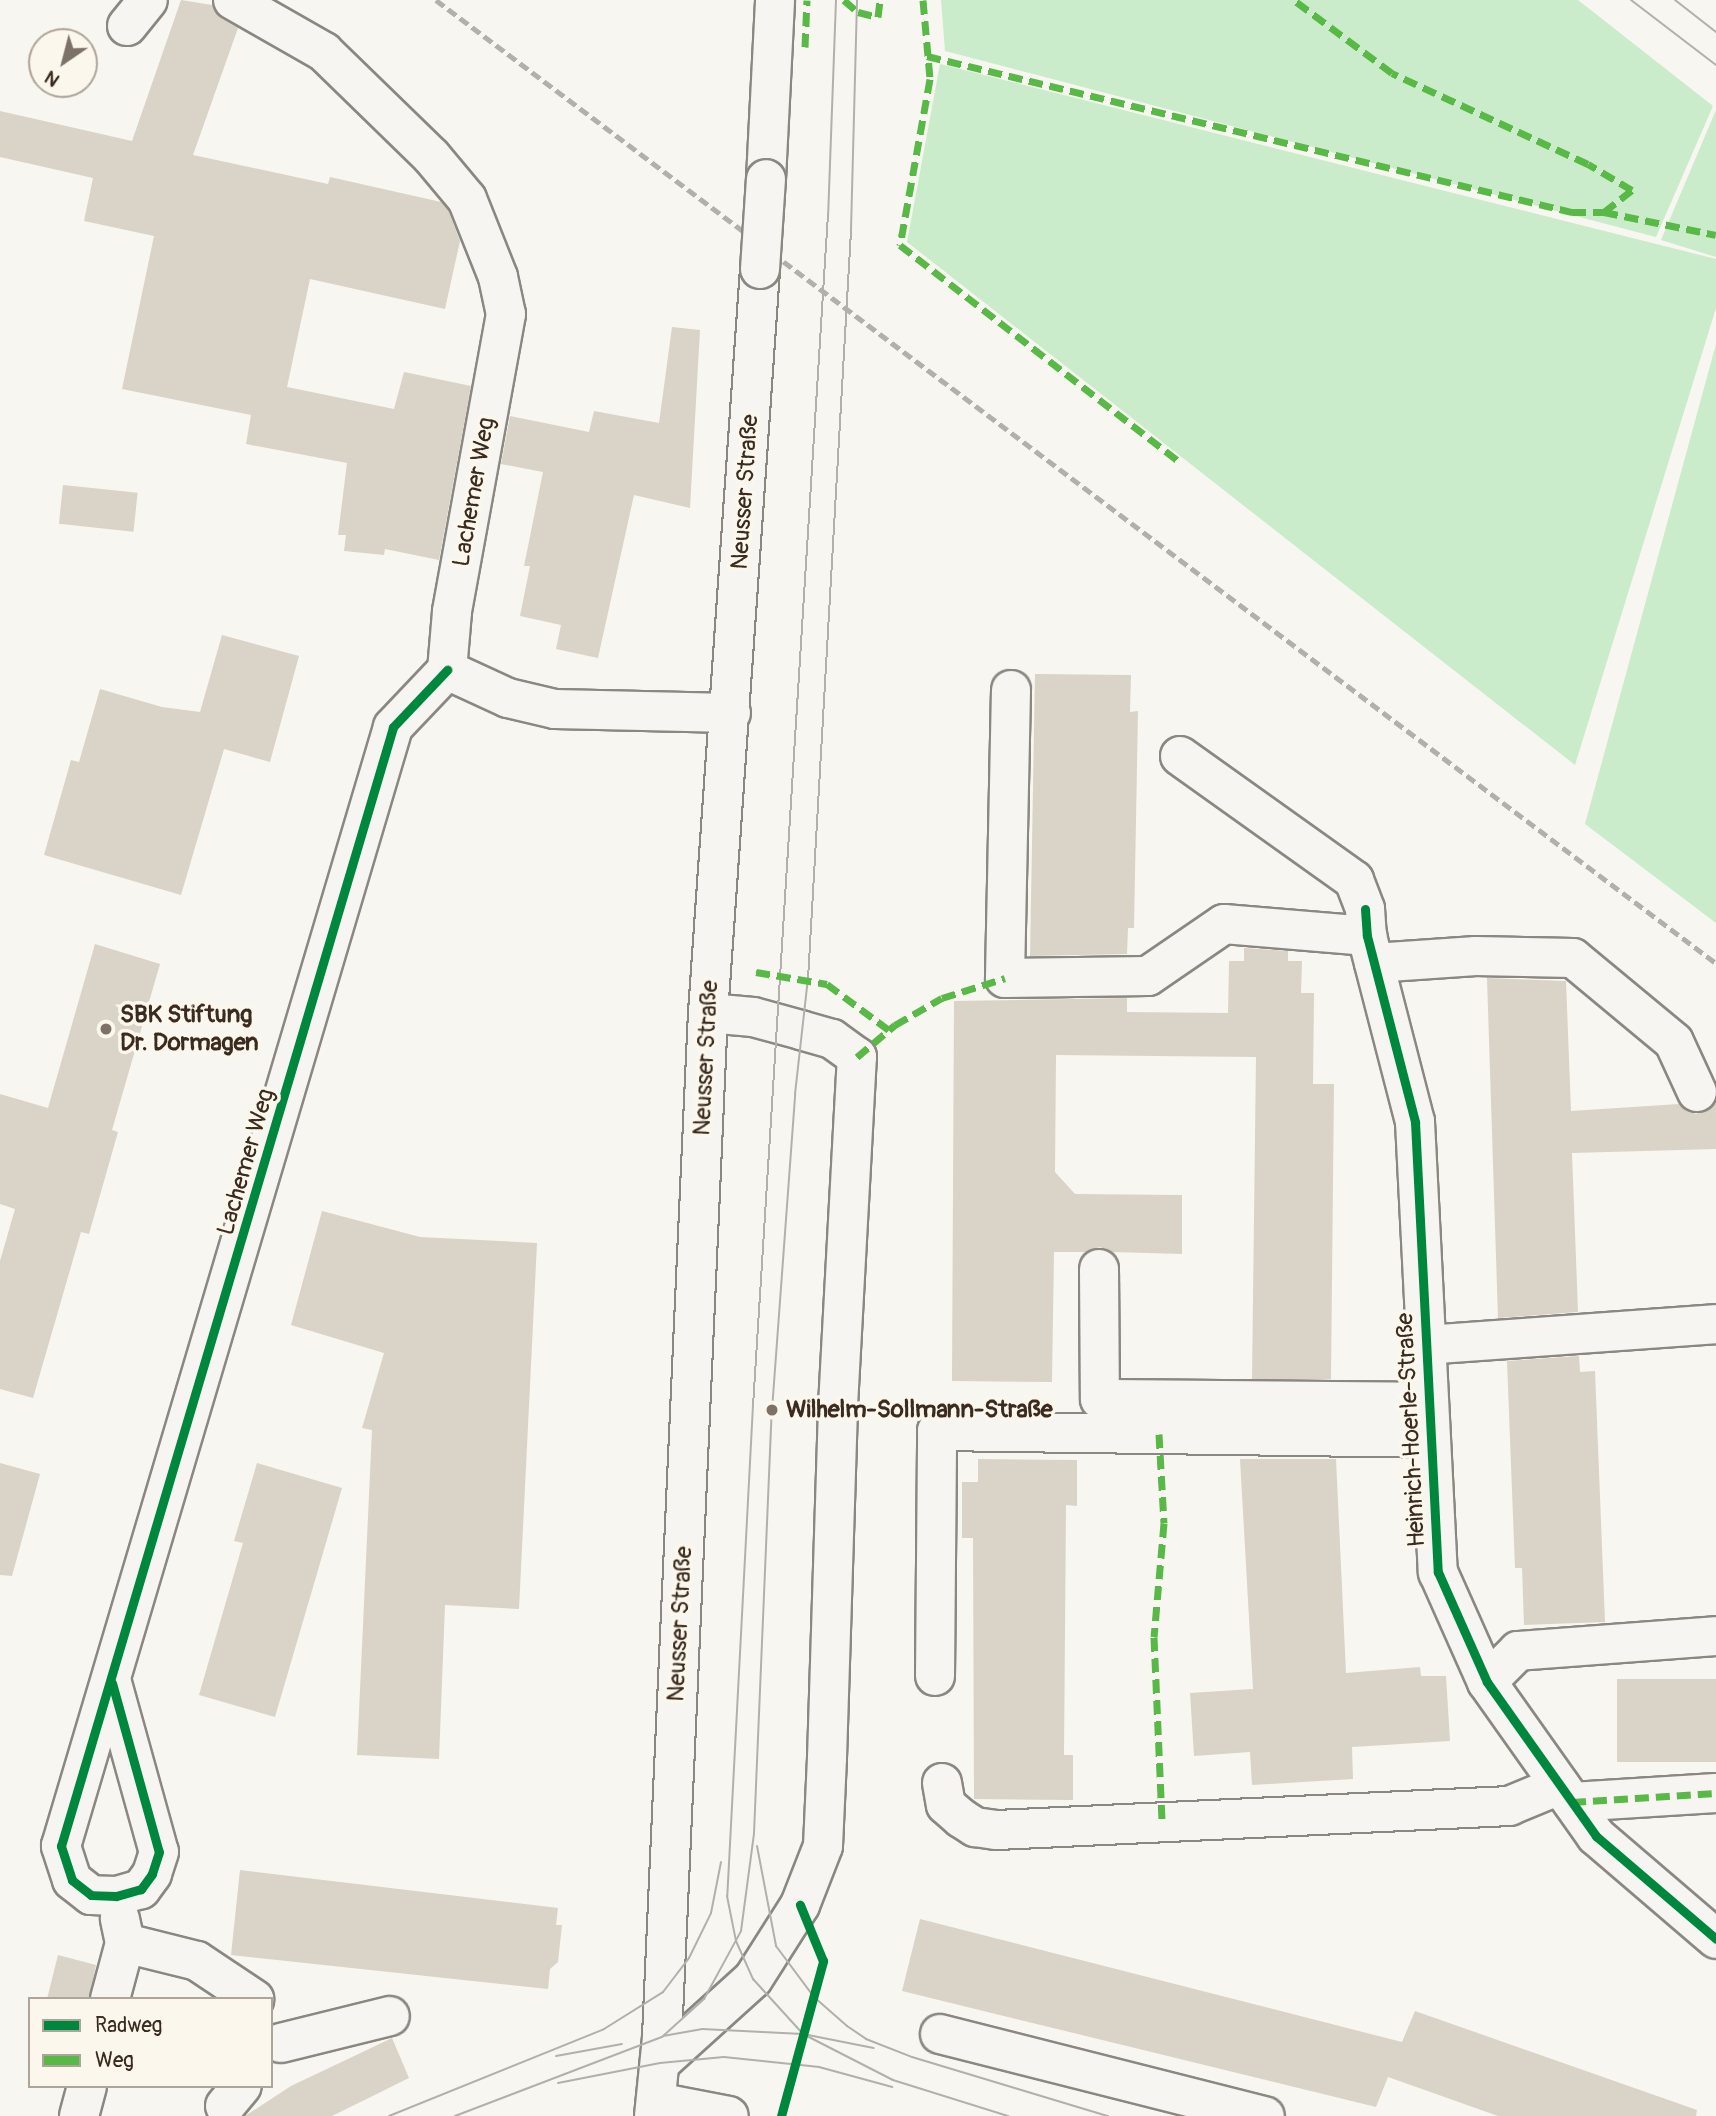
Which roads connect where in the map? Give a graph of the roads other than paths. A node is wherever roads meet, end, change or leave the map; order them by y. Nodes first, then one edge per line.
1 (233, 0) edge
2 (775, 0) edge
3 (447, 670) junction
4 (1011, 690) dead end
5 (731, 713) junction
6 (1180, 756) dead end
7 (1369, 936) junction
8 (708, 1013) junction
9 (1697, 1092) dead end
10 (1099, 1269) dead end
11 (1716, 1324) edge
12 (1425, 1345) junction
13 (1428, 1420) junction
14 (1716, 1636) edge
15 (935, 1676) dead end
16 (1487, 1682) junction
17 (113, 1683) junction
18 (942, 1783) dead end
19 (1716, 1793) edge
20 (1566, 1794) junction
21 (116, 1896) junction
22 (1716, 1939) edge
23 (125, 1943) junction
24 (111, 1997) edge
25 (251, 1997) edge
26 (390, 2016) dead end
27 (940, 2034) dead end
28 (275, 2041) edge
29 (660, 2063) junction
30 (86, 2088) edge
31 (655, 2109) edge
32 (79, 2116) edge
33 (729, 2116) edge
34 (1265, 2116) edge

1 - 3 street, Lachemer Weg
2 - 5 street, Neusser Straße, bridge
3 - 5 street
3 - 17 street, Lachemer Weg
4 - 7 street
5 - 8 street, Neusser Straße
6 - 7 street, Heinrich-Hoerle-Straße
7 - 9 street
7 - 12 street, Heinrich-Hoerle-Straße
8 - 29 street, Neusser Straße
8 - 29 street
10 - 13 street
11 - 12 street
12 - 13 street, Heinrich-Hoerle-Straße
13 - 15 street
13 - 16 street, Heinrich-Hoerle-Straße
14 - 16 street
16 - 20 street, Heinrich-Hoerle-Straße
17 - 21 street
17 - 21 street, Lachemer Weg
18 - 20 street
19 - 20 street
20 - 22 street, Heinrich-Hoerle-Straße
21 - 23 street
23 - 24 street
23 - 25 street
26 - 28 street
27 - 34 street
29 - 31 street, Neusser Straße
30 - 32 street
31 - 33 street

